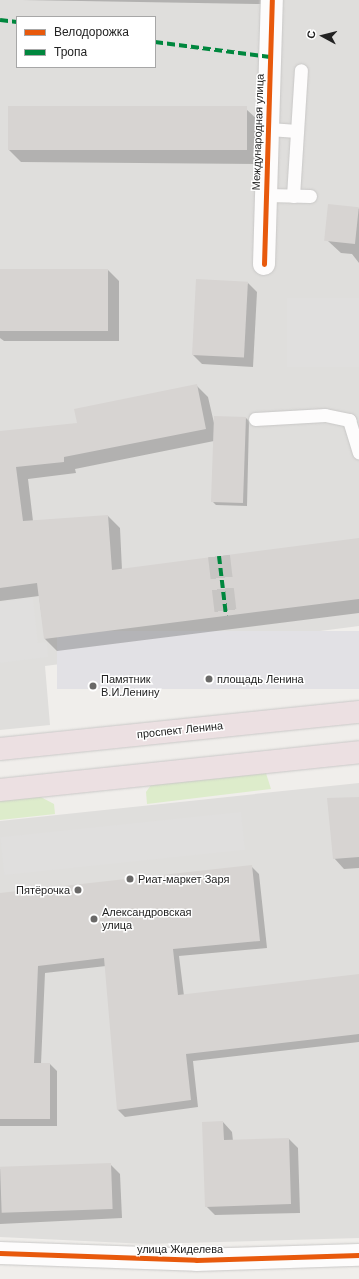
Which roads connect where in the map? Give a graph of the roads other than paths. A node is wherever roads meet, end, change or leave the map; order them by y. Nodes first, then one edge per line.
1 (272, 0) edge
2 (301, 70) dead end
3 (269, 129) junction
4 (297, 131) junction
5 (267, 195) junction
6 (293, 196) junction
7 (310, 196) dead end
8 (264, 264) dead end
9 (255, 418) dead end
10 (359, 453) edge
11 (359, 712) edge
12 (0, 749) edge
13 (359, 752) edge
14 (0, 790) edge
15 (0, 1253) edge
16 (359, 1256) edge

1 - 3 street, Международная улица
2 - 4 lane
3 - 4 lane
3 - 5 street, Международная улица
4 - 6 lane
5 - 6 lane
5 - 8 street, Международная улица
6 - 7 lane
9 - 10 lane
11 - 12 highway, проспект Ленина
13 - 14 highway
15 - 16 street, улица Жиделева

